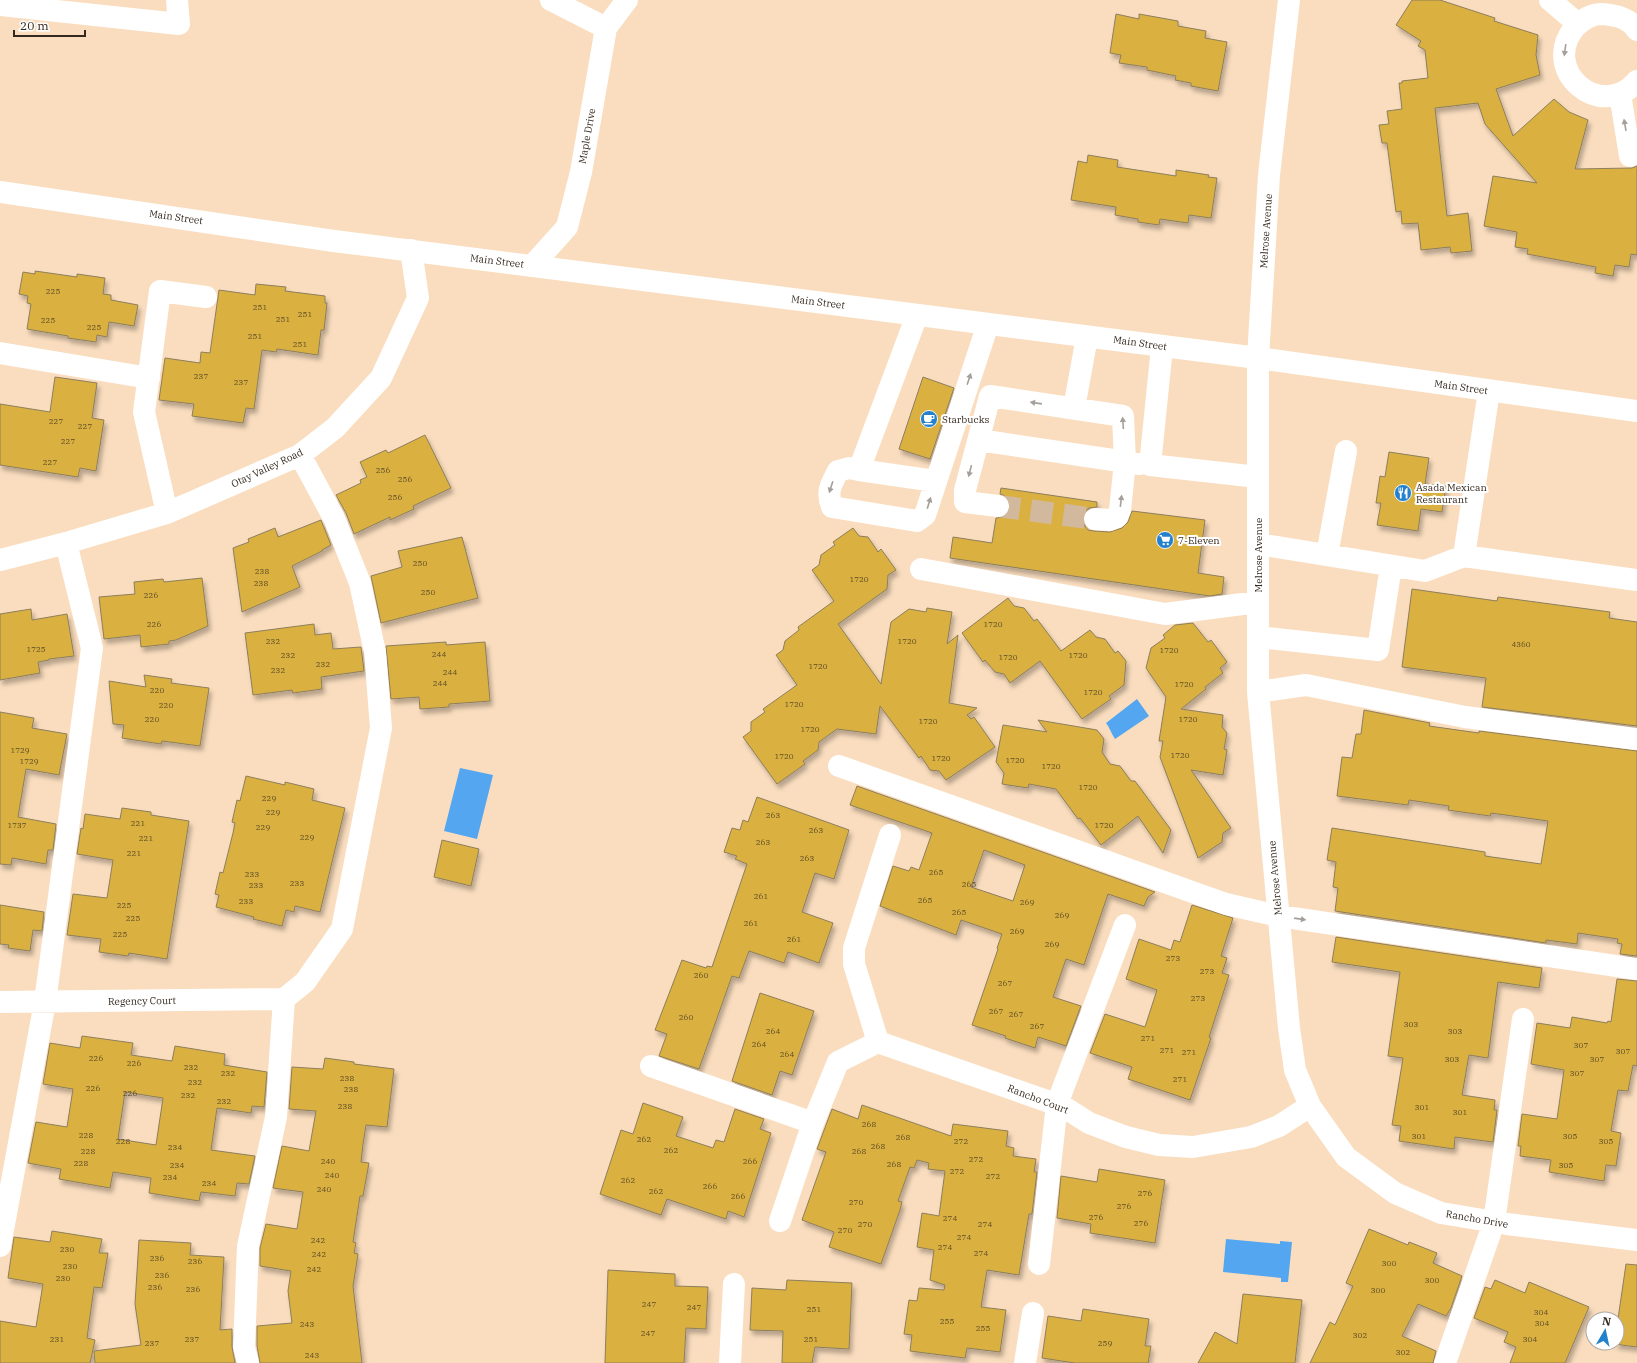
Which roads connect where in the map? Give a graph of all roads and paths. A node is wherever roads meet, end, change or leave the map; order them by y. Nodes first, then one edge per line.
1 (177, 0) edge
2 (551, 0) edge
3 (627, 0) edge
4 (1289, 0) edge
5 (1550, 0) edge
6 (0, 5) edge
7 (1628, 16) edge
8 (1578, 24) junction
9 (606, 28) junction
10 (1637, 81) edge
11 (1620, 94) junction
12 (1630, 156) dead end
13 (0, 192) edge
14 (411, 250) junction
15 (532, 266) junction
16 (206, 297) dead end
17 (917, 315) junction
18 (988, 324) junction
19 (1087, 337) junction
20 (1162, 346) junction
21 (0, 353) edge
22 (1258, 358) junction
23 (149, 378) junction
24 (1489, 391) junction
25 (1074, 408) junction
26 (1637, 411) edge
27 (979, 440) junction
28 (1346, 450) dead end
29 (300, 455) junction
30 (1125, 462) junction
31 (1150, 465) junction
32 (859, 470) junction
33 (1258, 477) junction
34 (935, 481) junction
35 (998, 506) tunnel mouth
36 (167, 513) junction
37 (1095, 519) tunnel mouth
38 (66, 543) junction
39 (1258, 544) junction
40 (1328, 556) junction
41 (1464, 556) junction
42 (0, 560) edge
43 (1391, 566) junction
44 (921, 569) dead end
45 (1637, 580) edge
46 (1258, 602) junction
47 (1258, 638) junction
48 (1258, 692) junction
49 (1637, 739) edge
50 (839, 766) dead end
51 (890, 835) dead end
52 (1279, 916) junction
53 (1125, 925) dead end
54 (1637, 969) edge
55 (284, 999) junction
56 (0, 1002) edge
57 (45, 1002) junction
58 (1522, 1019) dead end
59 (878, 1042) junction
60 (651, 1066) dead end
61 (1057, 1104) junction
62 (1310, 1106) junction
63 (813, 1123) junction
64 (780, 1221) dead end
65 (1494, 1222) junction
66 (1637, 1240) edge
67 (0, 1246) edge
68 (1039, 1264) dead end
69 (734, 1284) dead end
70 (1033, 1314) dead end
71 (248, 1363) edge
72 (730, 1363) edge
73 (1026, 1363) edge
74 (1445, 1363) edge

1 - 6 street
2 - 9 street
3 - 9 street, Maple Drive
4 - 22 street, Melrose Avenue
5 - 8 street
7 - 8 street
8 -> 11 street
9 - 15 street, Maple Drive
10 - 11 street
12 -> 11 street
13 - 14 street, Main Street
14 - 15 street, Main Street
14 - 29 street, Otay Valley Road
15 - 17 street, Main Street
16 - 23 street
17 - 18 street, Main Street
17 - 32 street
18 - 19 street, Main Street
34 -> 18 street
19 - 20 street, Main Street
19 - 25 street
20 - 22 street, Main Street
20 - 31 street
21 - 23 street
22 - 24 street, Main Street
22 - 33 street, Melrose Avenue
23 - 36 street
24 - 26 street, Main Street
24 - 41 street
25 -> 27 street
30 -> 25 street
27 - 30 street
27 -> 35 street
28 - 40 street
29 - 36 street, Otay Valley Road
29 - 55 street
30 - 31 street
37 -> 30 street
31 - 33 street
32 - 34 street
32 -> 34 street
33 - 39 street, Melrose Avenue
36 - 38 street, Otay Valley Road
38 - 42 street, Otay Valley Road
38 - 57 street
39 - 40 street
39 - 46 street, Melrose Avenue
40 - 43 street
41 - 43 street
41 - 45 street
43 - 47 street
44 - 46 street
46 - 47 street, Melrose Avenue
47 - 48 street, Melrose Avenue
48 - 49 street
48 - 52 street, Melrose Avenue
50 - 52 street
51 - 59 street
52 -> 54 street
52 - 62 street, Melrose Avenue
53 - 61 street
55 - 57 street, Regency Court
55 - 71 street
56 - 57 street, Regency Court
57 - 67 street
58 - 65 street
59 - 61 street, Rancho Court
59 - 63 street
60 - 63 street
61 - 62 street, Rancho Court
61 - 68 street
62 - 65 street, Rancho Drive
63 - 64 street
65 - 66 street, Rancho Drive
65 - 74 street
69 - 72 street
70 - 73 street

